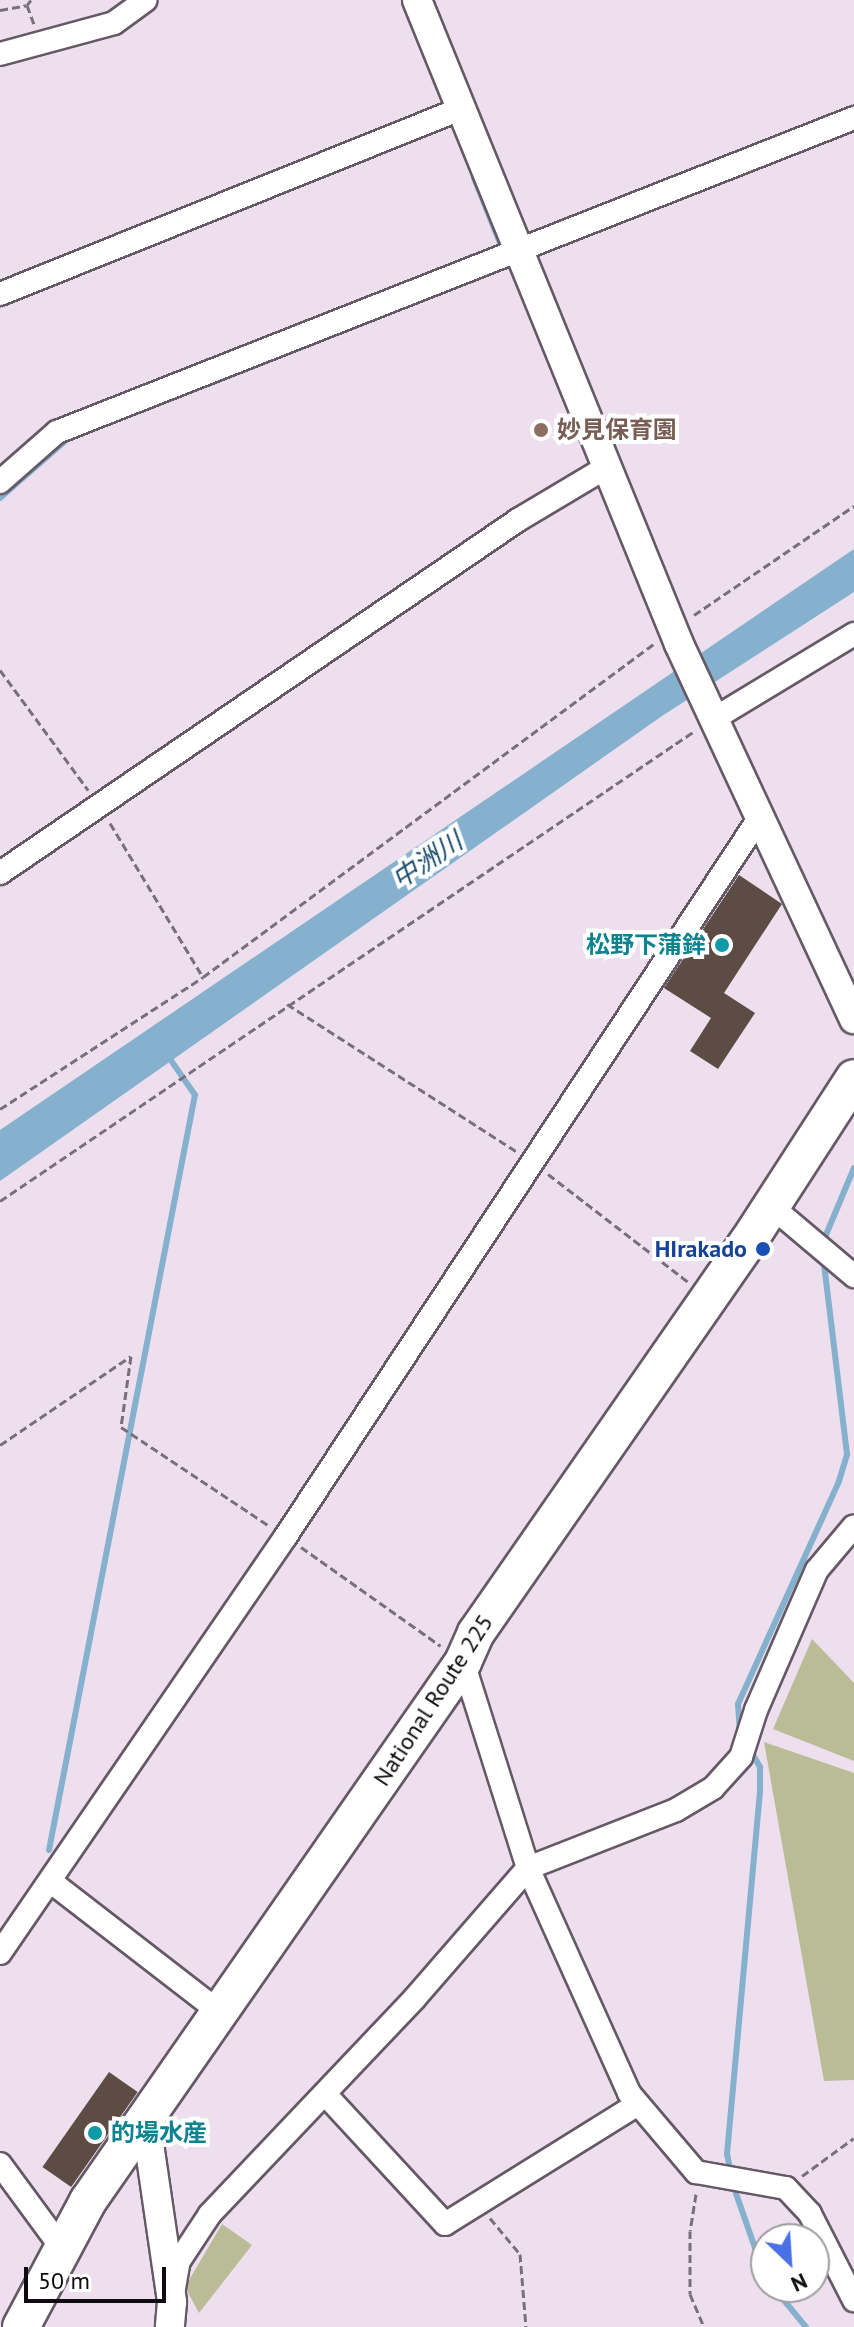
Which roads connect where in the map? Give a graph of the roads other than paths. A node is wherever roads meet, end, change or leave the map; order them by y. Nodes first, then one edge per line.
1 (146, 0) edge
2 (417, 0) edge
3 (0, 54) edge
4 (453, 111) junction
5 (854, 118) edge
6 (515, 256) junction
7 (0, 294) edge
8 (607, 467) junction
9 (0, 482) edge
10 (854, 634) edge
11 (710, 716) junction
12 (758, 820) junction
13 (0, 873) edge
14 (854, 1019) edge
15 (854, 1078) edge
16 (771, 1206) junction
17 (854, 1276) edge
18 (854, 1526) edge
19 (463, 1662) junction
20 (528, 1868) junction
21 (50, 1881) junction
22 (0, 1953) edge
23 (221, 2013) junction
24 (325, 2094) junction
25 (638, 2104) junction
26 (146, 2123) junction
27 (0, 2164) edge
28 (61, 2247) junction
29 (854, 2300) edge
30 (171, 2314) edge
31 (21, 2327) edge

1 - 3 street
2 - 4 street
4 - 6 street
4 - 7 street
5 - 6 street
6 - 8 street
6 - 9 street
8 - 11 street
8 - 13 street
10 - 11 street
11 - 12 street
12 - 14 street
12 - 21 street
15 - 16 highway, National Route 225
16 - 17 street
16 - 19 highway, National Route 225
18 - 20 street
19 - 20 street
19 - 23 highway, National Route 225
20 - 24 street
20 - 25 street
21 - 22 street
21 - 23 street
23 - 26 highway, National Route 225
24 - 25 street
24 - 30 street
25 - 29 street
26 - 28 highway, National Route 225
26 - 30 street
27 - 28 street
28 - 31 highway, National Route 225

